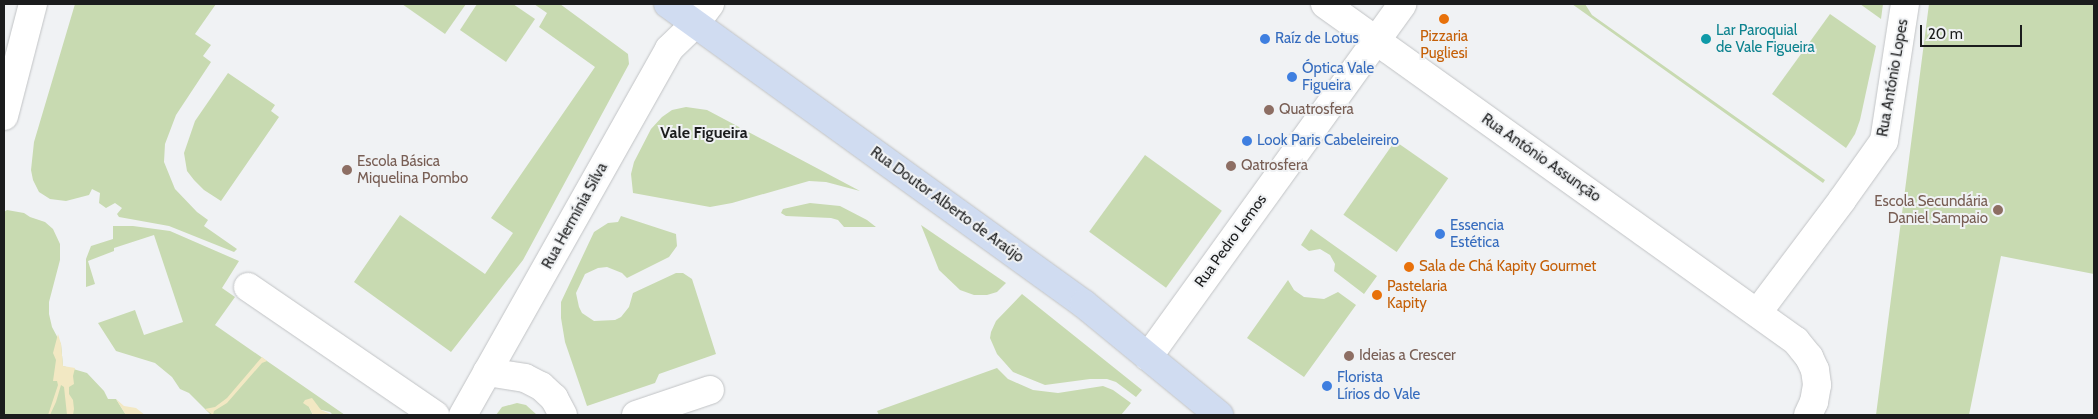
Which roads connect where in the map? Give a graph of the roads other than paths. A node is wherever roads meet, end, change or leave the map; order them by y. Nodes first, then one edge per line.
1 (33, 4) edge
2 (668, 4) edge
3 (1325, 4) edge
4 (1403, 4) edge
5 (1905, 4) edge
6 (703, 14) edge
7 (1376, 40) junction
8 (4, 116) edge
9 (248, 287) dead end
10 (1758, 312) junction
11 (1148, 356) junction
12 (487, 372) junction
13 (710, 390) dead end
14 (435, 415) edge
15 (463, 415) edge
16 (563, 415) edge
17 (636, 415) edge
18 (1219, 415) edge
19 (1808, 415) edge

1 - 8 street
2 - 6 main road, Rua Doutor Alberto de Araújo
3 - 7 street, Rua António Assunção
4 - 7 street, Rua Pedro Lemos
5 - 10 street, Rua António Lopes
6 - 11 main road, Rua Doutor Alberto de Araújo
6 - 12 street, Rua Hermínia Silva
7 - 10 street, Rua António Assunção
7 - 11 street, Rua Pedro Lemos
9 - 14 street
10 - 19 street, Rua António Assunção
11 - 18 main road, Rua Doutor Alberto de Araújo
12 - 15 street, Rua Hermínia Silva
12 - 16 street
13 - 17 street

